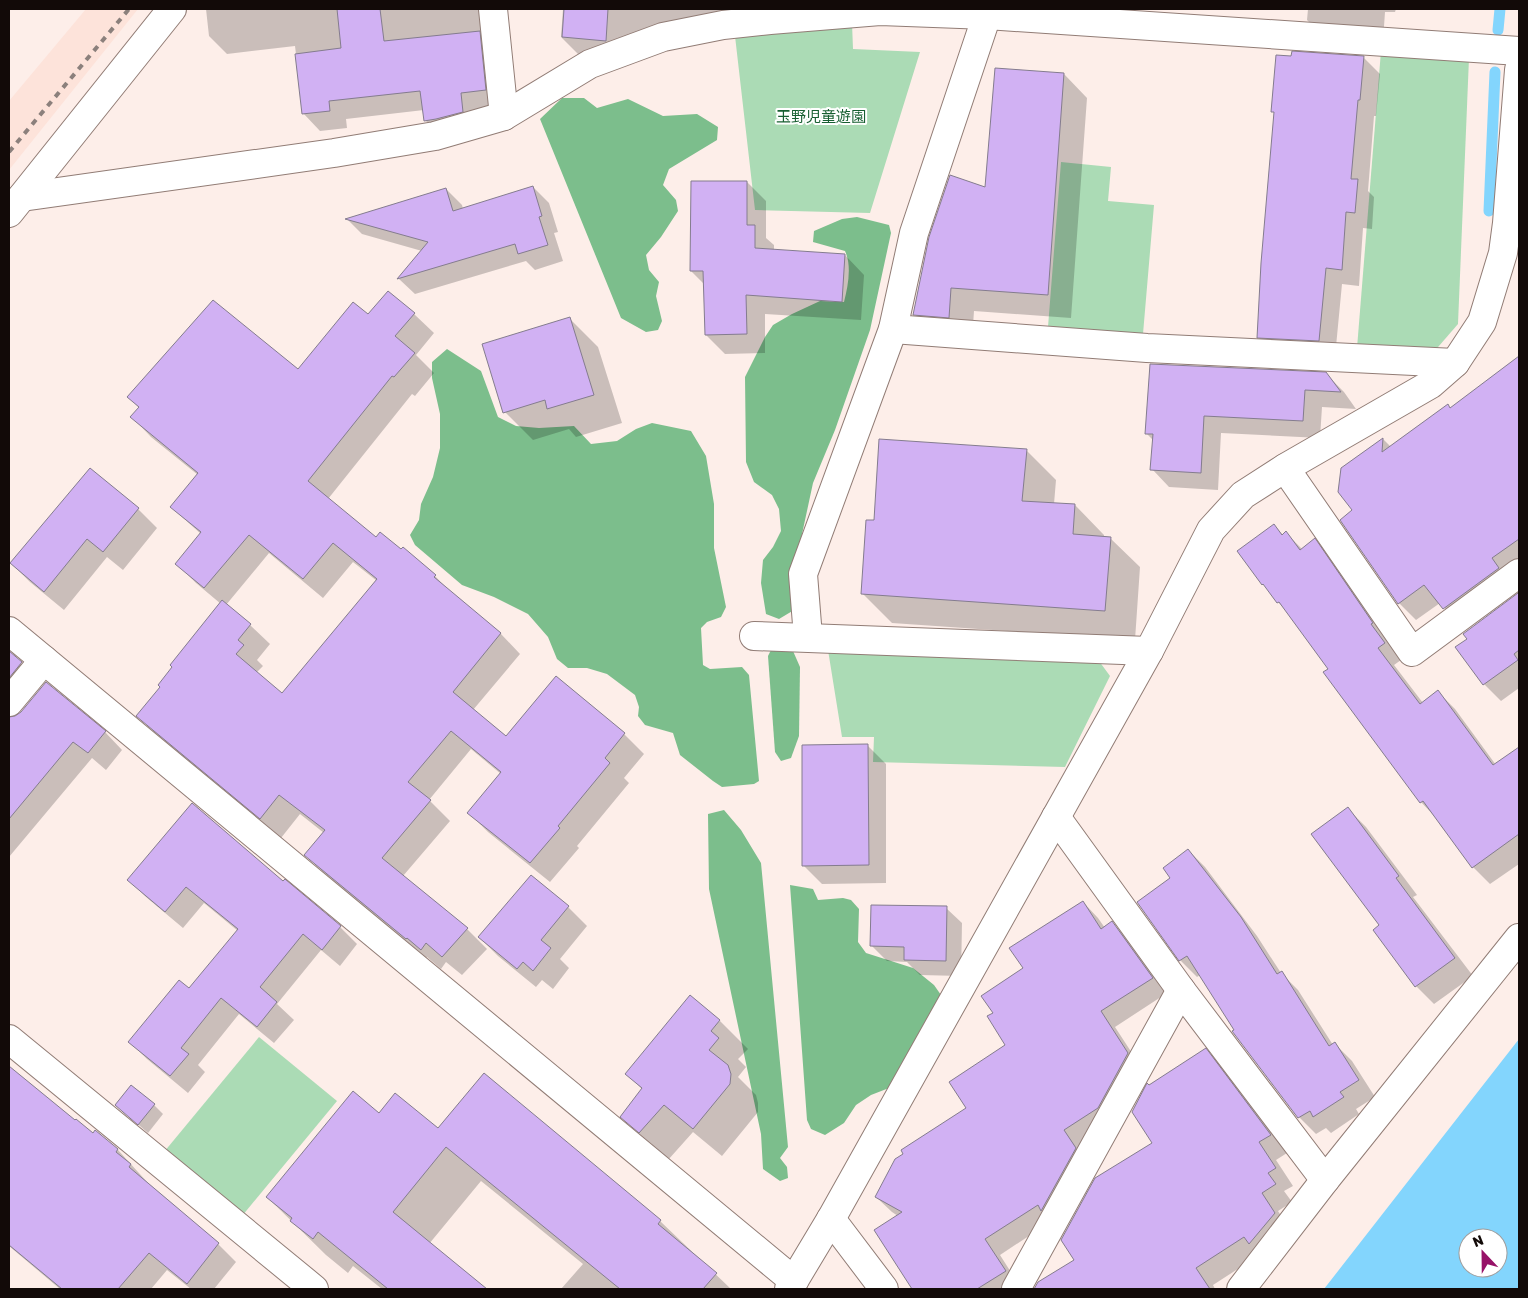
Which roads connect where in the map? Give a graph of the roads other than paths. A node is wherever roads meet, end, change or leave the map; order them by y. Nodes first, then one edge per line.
1 (172, 9) edge
2 (493, 9) edge
3 (987, 15) junction
4 (1519, 51) edge
5 (1519, 70) edge
6 (504, 116) junction
7 (15, 205) edge
8 (1513, 224) edge
9 (1511, 261) edge
10 (893, 329) junction
11 (1454, 363) junction
12 (1285, 468) junction
13 (1519, 572) edge
14 (9, 631) edge
15 (754, 636) dead end
16 (808, 637) junction
17 (1149, 651) junction
18 (44, 660) junction
19 (9, 702) edge
20 (1056, 817) junction
21 (1519, 938) edge
22 (1181, 990) junction
23 (9, 1039) edge
24 (1325, 1180) junction
25 (831, 1219) junction
26 (791, 1285) edge
27 (314, 1289) edge
28 (884, 1289) edge
29 (1016, 1289) edge
30 (1240, 1289) edge

1 - 7 street
2 - 6 street
3 - 4 street
3 - 6 street
3 - 10 street
5 - 8 street
6 - 7 street
8 - 9 street
9 - 11 street
10 - 11 street
10 - 16 street
11 - 12 street
12 - 13 street
12 - 17 street
14 - 18 street
15 - 16 street
16 - 17 street
17 - 20 street
18 - 19 street
18 - 26 street
20 - 22 street
20 - 25 street
21 - 24 street
22 - 24 street
22 - 29 street
23 - 27 street
24 - 30 street
25 - 26 street
25 - 28 street

